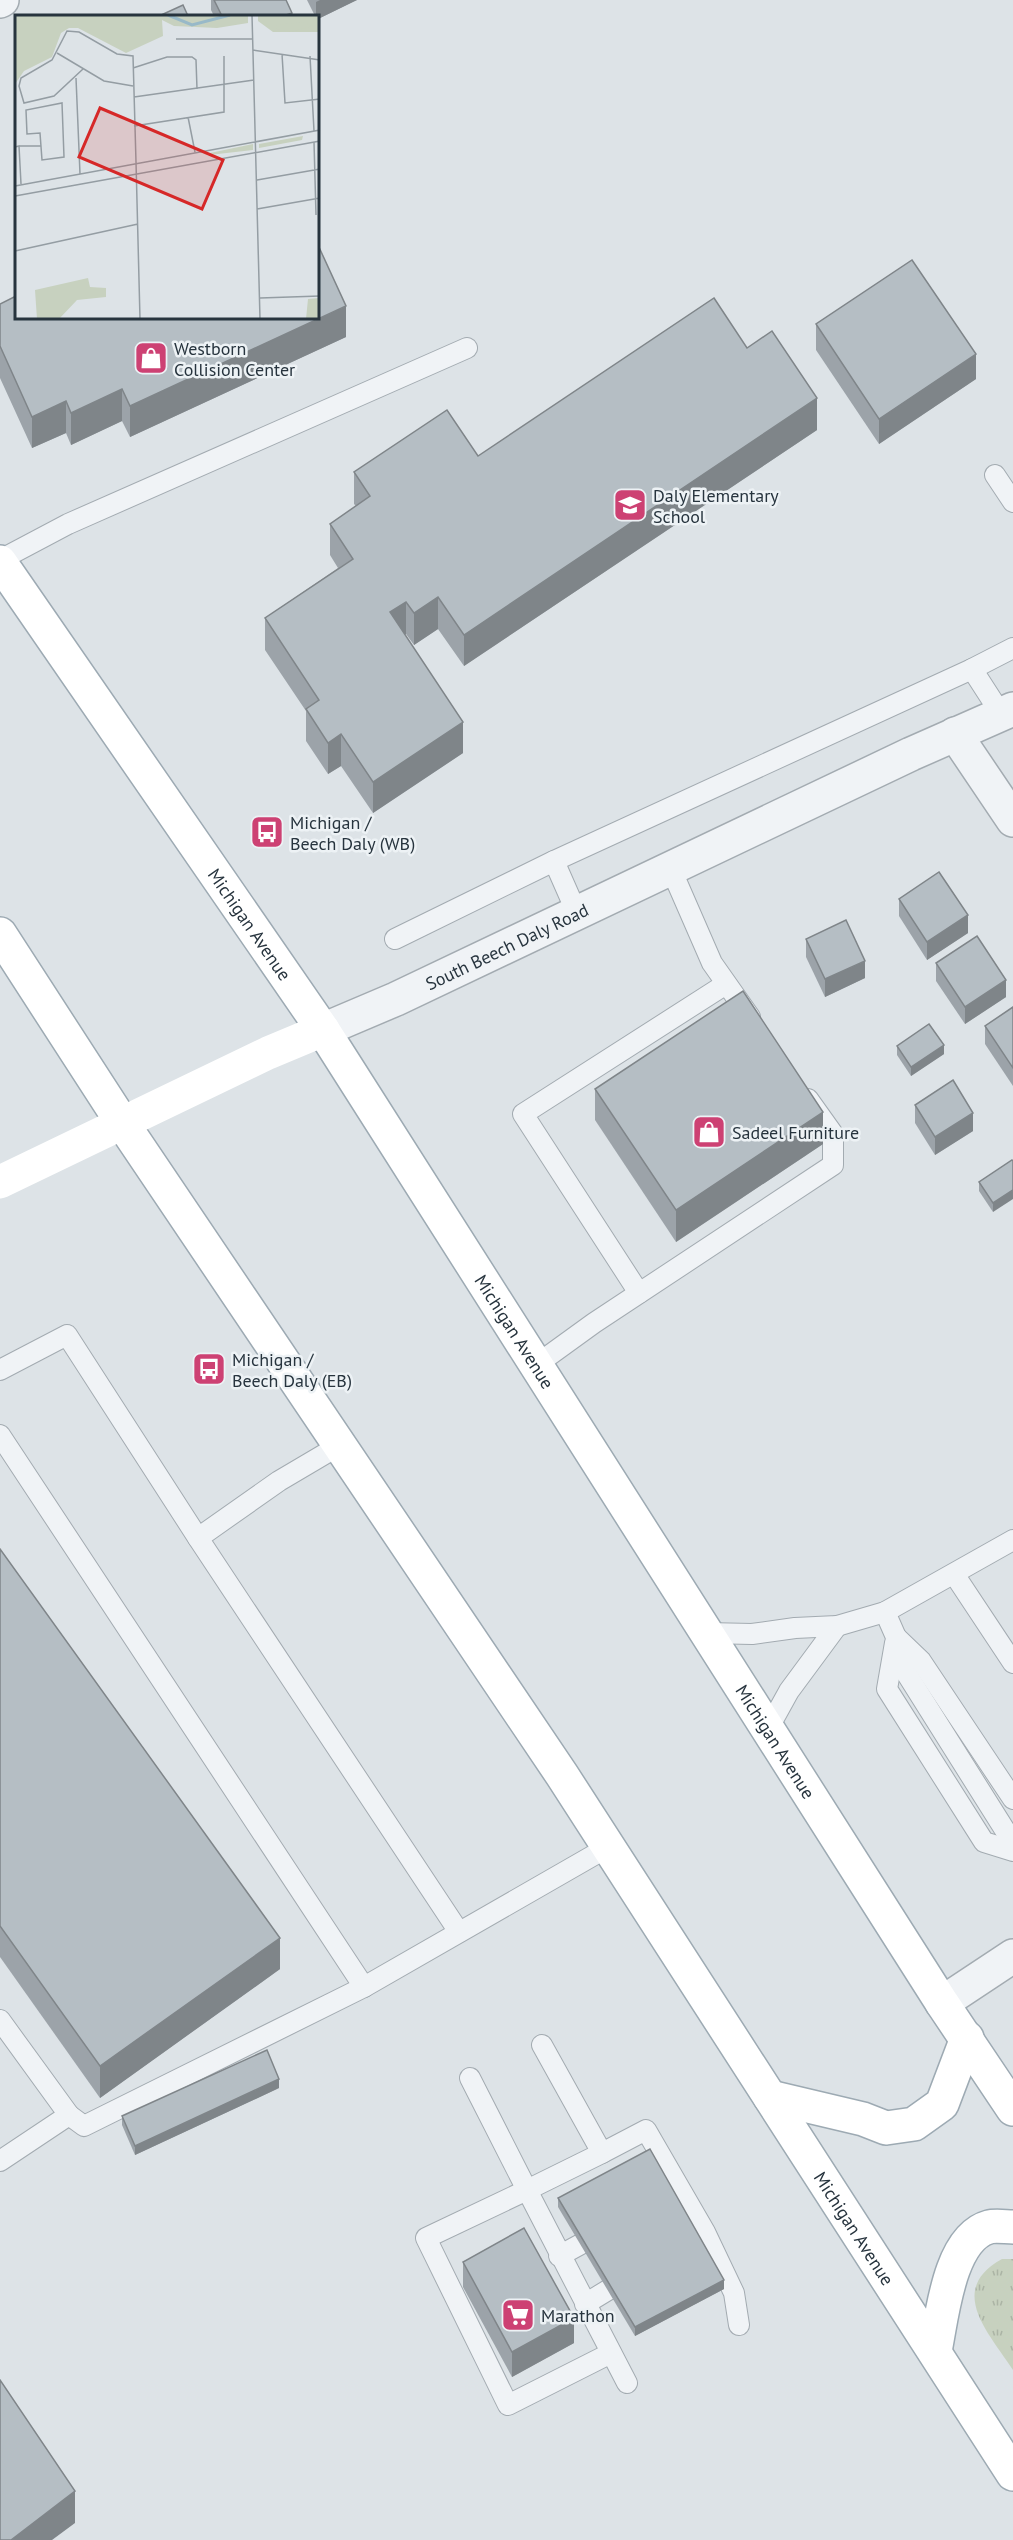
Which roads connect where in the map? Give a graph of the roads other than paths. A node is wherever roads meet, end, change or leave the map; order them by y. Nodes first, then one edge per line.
1 (467, 348) dead end
2 (995, 475) dead end
3 (1013, 502) edge
4 (0, 561) edge
5 (1013, 648) edge
6 (972, 669) junction
7 (1007, 711) edge
8 (955, 734) junction
9 (1013, 820) edge
10 (554, 861) junction
11 (671, 869) junction
12 (576, 911) junction
13 (395, 939) dead end
14 (4, 949) edge
15 (726, 984) junction
16 (323, 1030) junction
17 (760, 1031) edge
18 (800, 1087) edge
19 (123, 1124) junction
20 (0, 1182) edge
21 (639, 1293) junction
22 (536, 1365) junction
23 (0, 1370) edge
24 (0, 1436) edge
25 (340, 1445) junction
26 (198, 1538) junction
27 (1013, 1540) edge
28 (954, 1574) junction
29 (885, 1612) junction
30 (837, 1626) junction
31 (707, 1633) junction
32 (896, 1637) junction
33 (1013, 1663) edge
34 (768, 1729) junction
35 (1013, 1799) edge
36 (1013, 1843) edge
37 (609, 1847) junction
38 (1013, 1851) edge
39 (459, 1932) junction
40 (1013, 1956) edge
41 (364, 1987) junction
42 (942, 2003) junction
43 (0, 2020) edge
44 (967, 2038) junction
45 (542, 2045) dead end
46 (470, 2078) dead end
47 (770, 2097) junction
48 (1013, 2109) edge
49 (69, 2115) junction
50 (602, 2153) junction
51 (0, 2161) edge
52 (527, 2190) junction
53 (1013, 2227) edge
54 (581, 2244) edge
55 (559, 2256) junction
56 (608, 2290) edge
57 (585, 2304) junction
58 (739, 2325) dead end
59 (935, 2351) junction
60 (611, 2353) junction
61 (627, 2383) dead end
62 (1013, 2474) edge

1 - 4 lane
2 - 3 lane
4 - 16 main road, Michigan Avenue
5 - 6 lane
6 - 7 lane
6 - 10 lane
7 - 8 street, South Beech Daly Road
8 - 9 street
8 - 11 street, South Beech Daly Road
10 - 12 lane
10 - 13 lane
11 - 12 street, South Beech Daly Road
11 - 15 lane
12 - 16 street, South Beech Daly Road
14 - 19 main road, Michigan Avenue
15 - 17 lane
15 - 21 lane
16 - 19 main road, South Beech Daly Road
16 - 22 main road, Michigan Avenue
18 - 21 lane
19 - 20 main road, South Beech Daly Road
19 - 25 main road, Michigan Avenue
21 - 22 lane
22 - 31 main road, Michigan Avenue
23 - 26 lane
24 - 41 lane
25 - 26 lane
25 - 37 main road, Michigan Avenue
26 - 39 lane
27 - 28 lane
28 - 29 lane
28 - 33 lane
29 - 30 lane
29 - 32 lane
30 - 31 lane
30 - 34 lane
31 - 34 main road, Michigan Avenue
32 - 35 lane
32 - 36 lane
32 - 38 lane
34 - 42 main road, Michigan Avenue
37 - 39 lane
37 - 47 main road, Michigan Avenue
39 - 41 lane
40 - 42 street
41 - 49 lane
42 - 44 main road, Michigan Avenue
43 - 49 lane
44 - 47 main road
44 - 48 main road, Michigan Avenue
45 - 50 lane
46 - 52 lane
47 - 59 main road, Michigan Avenue
49 - 51 lane
50 - 52 lane
50 - 58 lane
52 - 55 lane
52 - 60 lane
53 - 59 main road
54 - 55 lane
55 - 57 lane
56 - 57 lane
57 - 60 lane
59 - 62 main road, Michigan Avenue
60 - 61 lane

